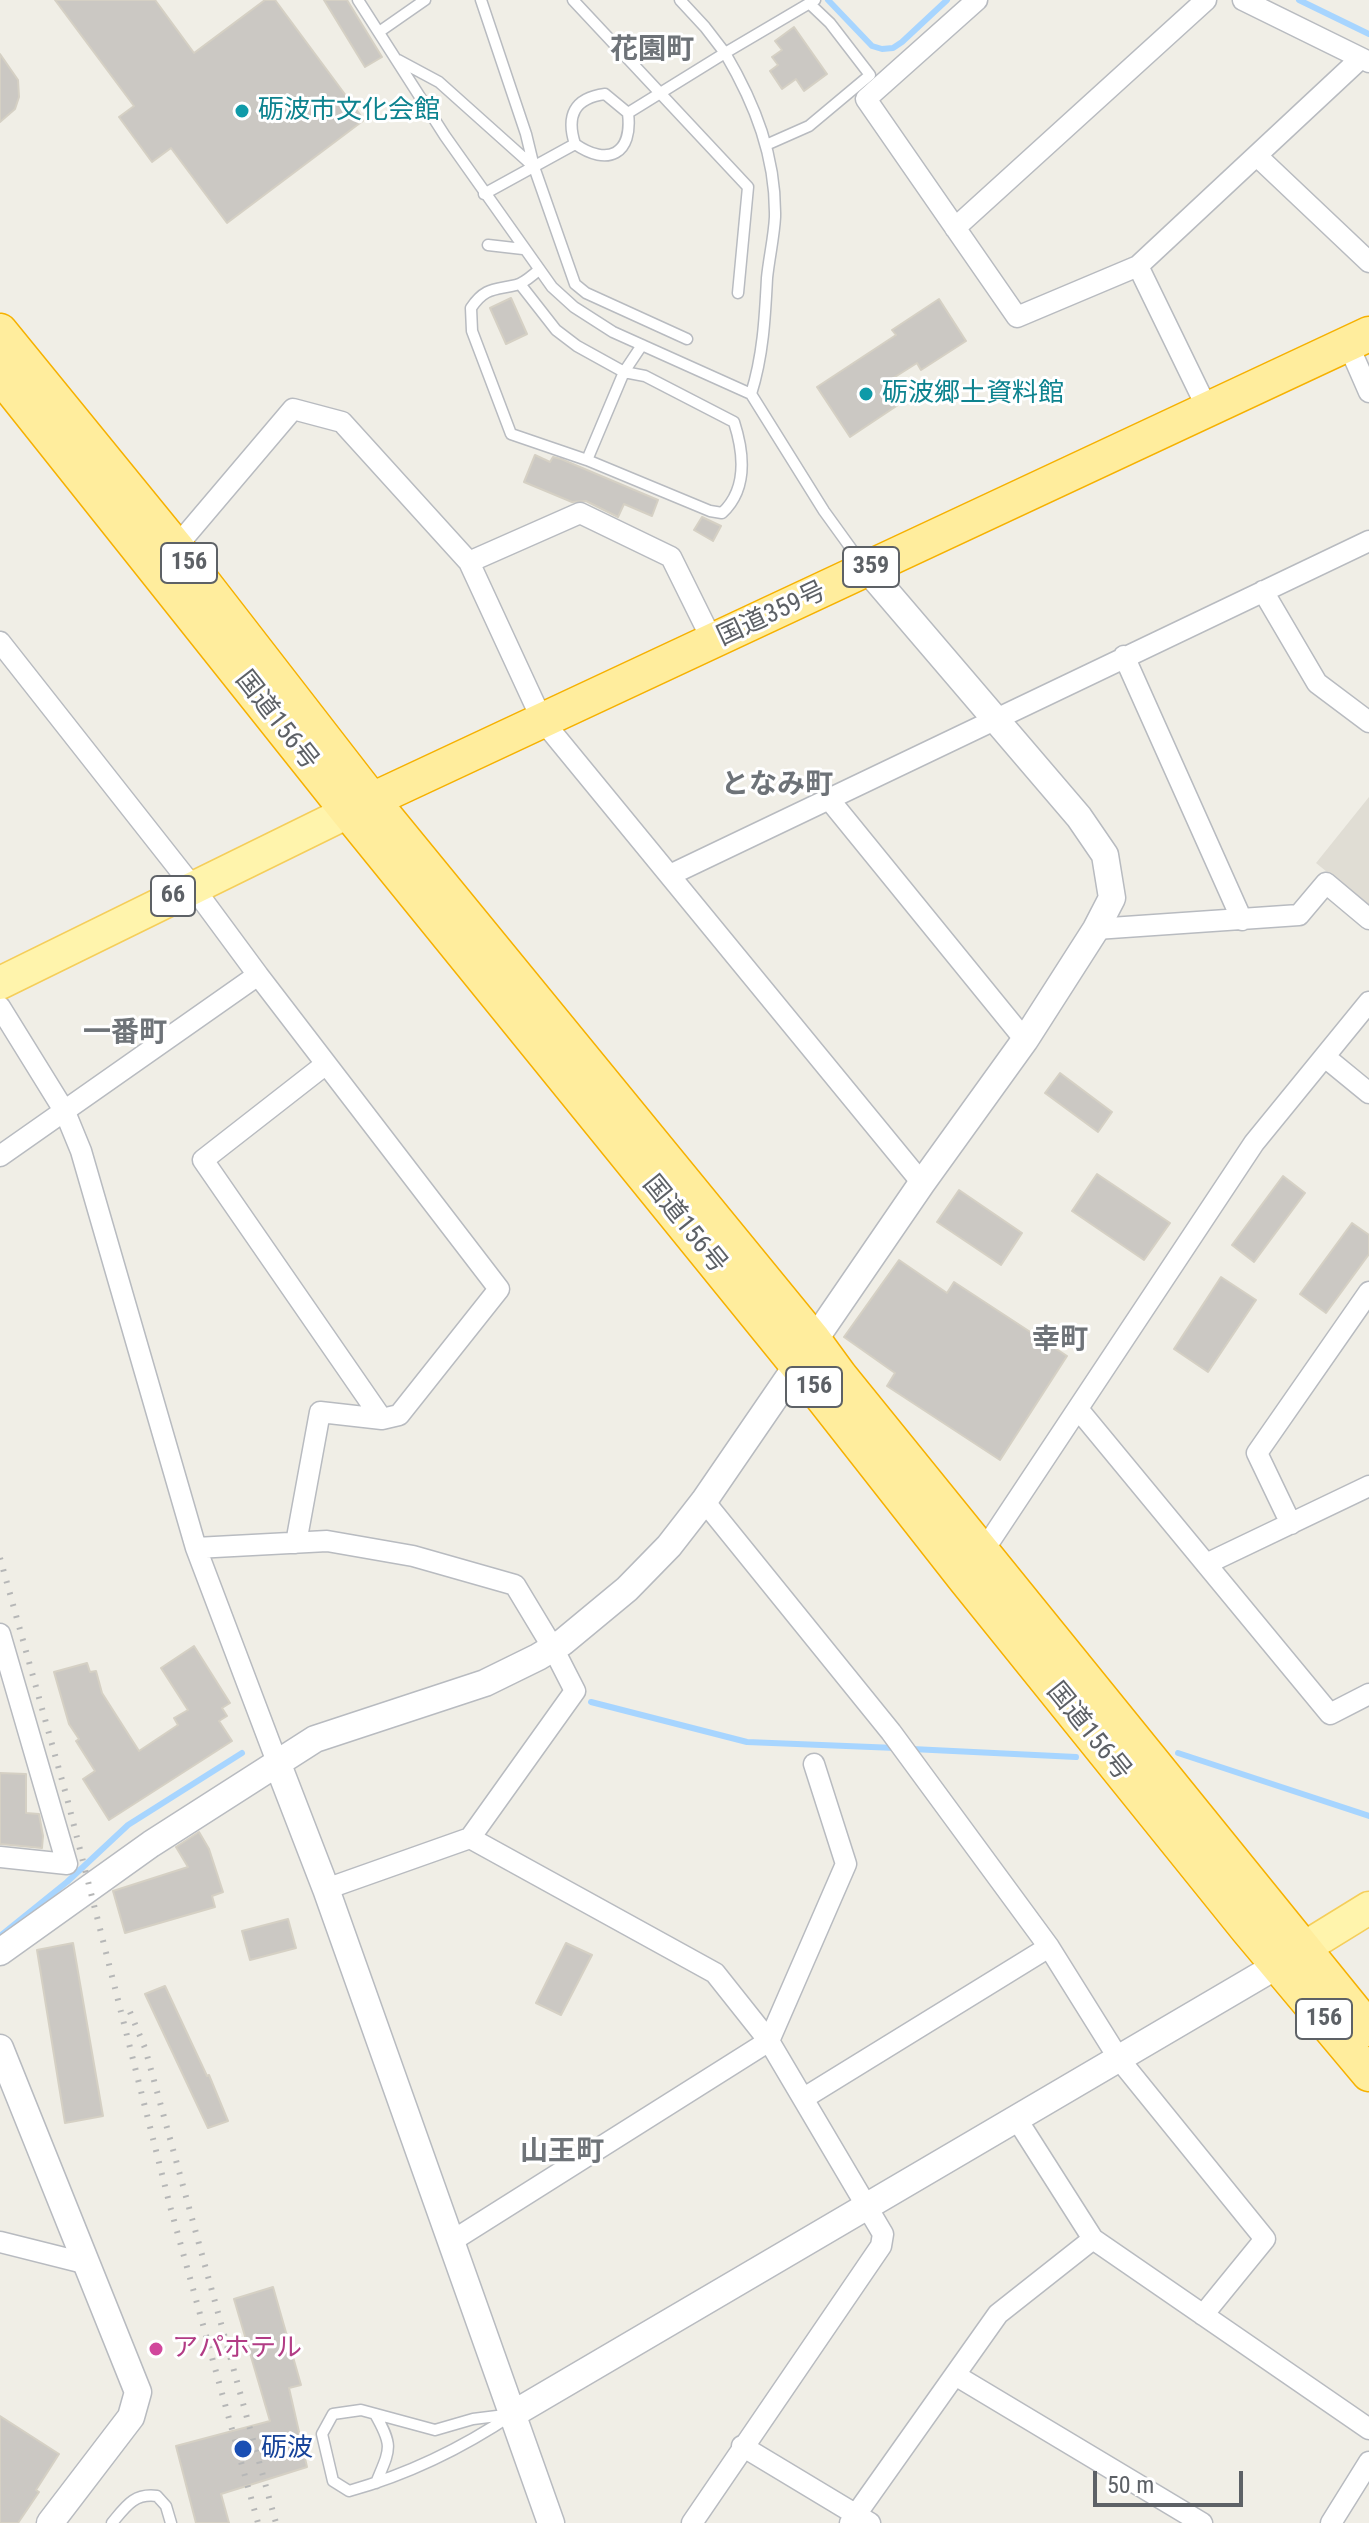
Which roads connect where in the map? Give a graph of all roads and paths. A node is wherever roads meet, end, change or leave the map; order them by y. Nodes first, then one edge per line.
1 (358, 0) edge
2 (424, 0) edge
3 (481, 0) edge
4 (573, 0) edge
5 (680, 0) edge
6 (977, 0) edge
7 (1206, 0) edge
8 (1243, 0) edge
9 (812, 2) edge
10 (379, 32) junction
11 (725, 53) junction
12 (396, 59) junction
13 (1365, 60) edge
14 (662, 93) junction
15 (628, 113) junction
16 (575, 144) junction
17 (766, 145) junction
18 (1257, 156) junction
19 (534, 167) junction
20 (484, 194) junction
21 (955, 228) junction
22 (488, 245) dead end
23 (523, 249) junction
24 (1369, 262) edge
25 (1138, 266) junction
26 (539, 270) junction
27 (520, 284) junction
28 (738, 293) dead end
29 (0, 331) edge
30 (687, 339) dead end
31 (1358, 339) edge
32 (642, 345) junction
33 (624, 372) junction
34 (0, 375) edge
35 (1369, 392) edge
36 (751, 394) junction
37 (1208, 410) junction
38 (587, 460) junction
39 (1369, 541) edge
40 (176, 547) junction
41 (469, 562) junction
42 (867, 569) junction
43 (1263, 591) junction
44 (0, 642) edge
45 (713, 642) junction
46 (1124, 656) junction
47 (994, 719) junction
48 (542, 720) junction
49 (1369, 722) edge
50 (828, 798) junction
51 (360, 806) junction
52 (670, 875) junction
53 (193, 887) junction
54 (1369, 919) edge
55 (1242, 920) junction
56 (1096, 929) junction
57 (258, 975) junction
58 (0, 983) edge
59 (1369, 1002) edge
60 (0, 1007) edge
61 (1025, 1040) junction
62 (1325, 1057) junction
63 (326, 1064) junction
64 (1369, 1093) edge
65 (65, 1112) junction
66 (0, 1156) edge
67 (922, 1183) junction
68 (1369, 1292) edge
69 (805, 1352) junction
70 (1078, 1409) junction
71 (382, 1419) junction
72 (1369, 1486) edge
73 (704, 1501) junction
74 (1291, 1524) junction
75 (296, 1543) junction
76 (196, 1548) junction
77 (984, 1551) junction
78 (1206, 1564) junction
79 (965, 1579) junction
80 (0, 1634) edge
81 (553, 1648) junction
82 (1369, 1694) edge
83 (277, 1762) junction
84 (814, 1764) dead end
85 (470, 1838) junction
86 (0, 1857) edge
87 (326, 1889) junction
88 (1369, 1908) edge
89 (1049, 1947) junction
90 (0, 1952) edge
91 (1291, 1956) junction
92 (1369, 2029) edge
93 (769, 2041) junction
94 (0, 2048) edge
95 (1119, 2059) junction
96 (1369, 2074) edge
97 (804, 2098) junction
98 (1016, 2118) junction
99 (868, 2206) junction
100 (1093, 2239) junction
101 (452, 2241) junction
102 (0, 2242) edge
103 (84, 2263) junction
104 (1203, 2315) junction
105 (955, 2375) junction
106 (375, 2414) junction
107 (513, 2414) junction
108 (1369, 2429) edge
109 (742, 2446) junction
110 (1369, 2462) edge
111 (376, 2483) junction
112 (859, 2520) edge
113 (50, 2523) edge
114 (112, 2523) edge
115 (171, 2523) edge
116 (551, 2523) edge
117 (692, 2523) edge
118 (1202, 2523) edge
119 (1331, 2523) edge

1 - 10 lane
2 - 10 lane
3 - 19 lane
4 - 14 lane
5 - 11 lane
6 - 21 street
7 - 21 street
8 - 13 street
9 - 11 lane
9 - 17 lane
10 - 12 lane
11 - 14 lane
11 - 17 lane
12 - 19 lane
12 - 20 lane
13 - 18 street
14 - 15 lane
14 - 28 lane
15 - 16 lane
15 - 16 lane
16 - 19 lane
17 - 36 lane
18 - 24 street
18 - 25 street
19 - 20 lane
19 - 30 lane
20 - 23 lane
21 - 25 street
22 - 23 lane
23 - 26 lane
25 - 37 street
26 - 27 lane
26 - 32 lane
27 - 33 lane
27 - 38 lane
29 - 40 highway, 国道156号 / 156
31 - 35 street
31 - 37 highway, 国道359号 / 359
32 - 33 lane
32 - 36 lane
33 - 38 lane
33 - 38 lane
34 - 51 highway, 国道156号 / 156
36 - 42 lane
37 - 42 highway, 国道359号 / 359
39 - 43 street
40 - 41 street
40 - 51 highway, 国道156号 / 156
41 - 45 street
41 - 48 street
42 - 45 highway, 国道359号 / 359
42 - 47 street
43 - 46 street
43 - 49 street
44 - 53 street
45 - 48 highway, 国道359号 / 359
46 - 47 street
46 - 55 street
47 - 50 street
47 - 56 street
48 - 51 highway, 国道359号 / 359
48 - 52 street
50 - 52 street
50 - 61 street
51 - 53 main road, 66
51 - 69 highway, 国道156号 / 156
52 - 67 street
53 - 57 street
53 - 58 main road, 66
54 - 55 street
55 - 56 street
56 - 61 street
57 - 63 street
57 - 65 street
59 - 62 street
60 - 65 street
61 - 67 street
62 - 64 street
62 - 70 street
63 - 71 street
63 - 71 street
65 - 66 street
65 - 76 street
67 - 69 street
68 - 74 street
69 - 73 street
69 - 77 highway, 国道156号 / 156
69 - 79 highway, 国道156号 / 156
70 - 77 street
70 - 78 street
71 - 75 street
72 - 74 street
73 - 81 street
73 - 89 street
74 - 78 street
75 - 76 street
75 - 81 street
76 - 83 street
77 - 79 street
77 - 91 highway, 国道156号 / 156
78 - 82 street
79 - 91 highway, 国道156号 / 156
80 - 86 street
81 - 83 street
81 - 85 street
83 - 87 street
83 - 90 street
84 - 93 street
85 - 87 street
85 - 93 street
87 - 101 street
88 - 91 main road
89 - 95 street
89 - 97 street
91 - 92 highway, 国道156号 / 156
91 - 95 street
91 - 96 highway, 国道156号 / 156
93 - 97 street
93 - 101 street
94 - 103 street
95 - 98 street
95 - 104 street
97 - 99 street
98 - 99 street
98 - 100 street
99 - 107 street
99 - 109 street
100 - 104 street
100 - 105 street
101 - 107 street
102 - 103 street
103 - 113 street
104 - 108 street
105 - 112 street
105 - 118 street
106 - 107 lane
106 - 111 lane
106 - 111 lane
107 - 111 lane
107 - 116 street
109 - 112 street
109 - 117 street
110 - 119 street
114 - 115 lane

